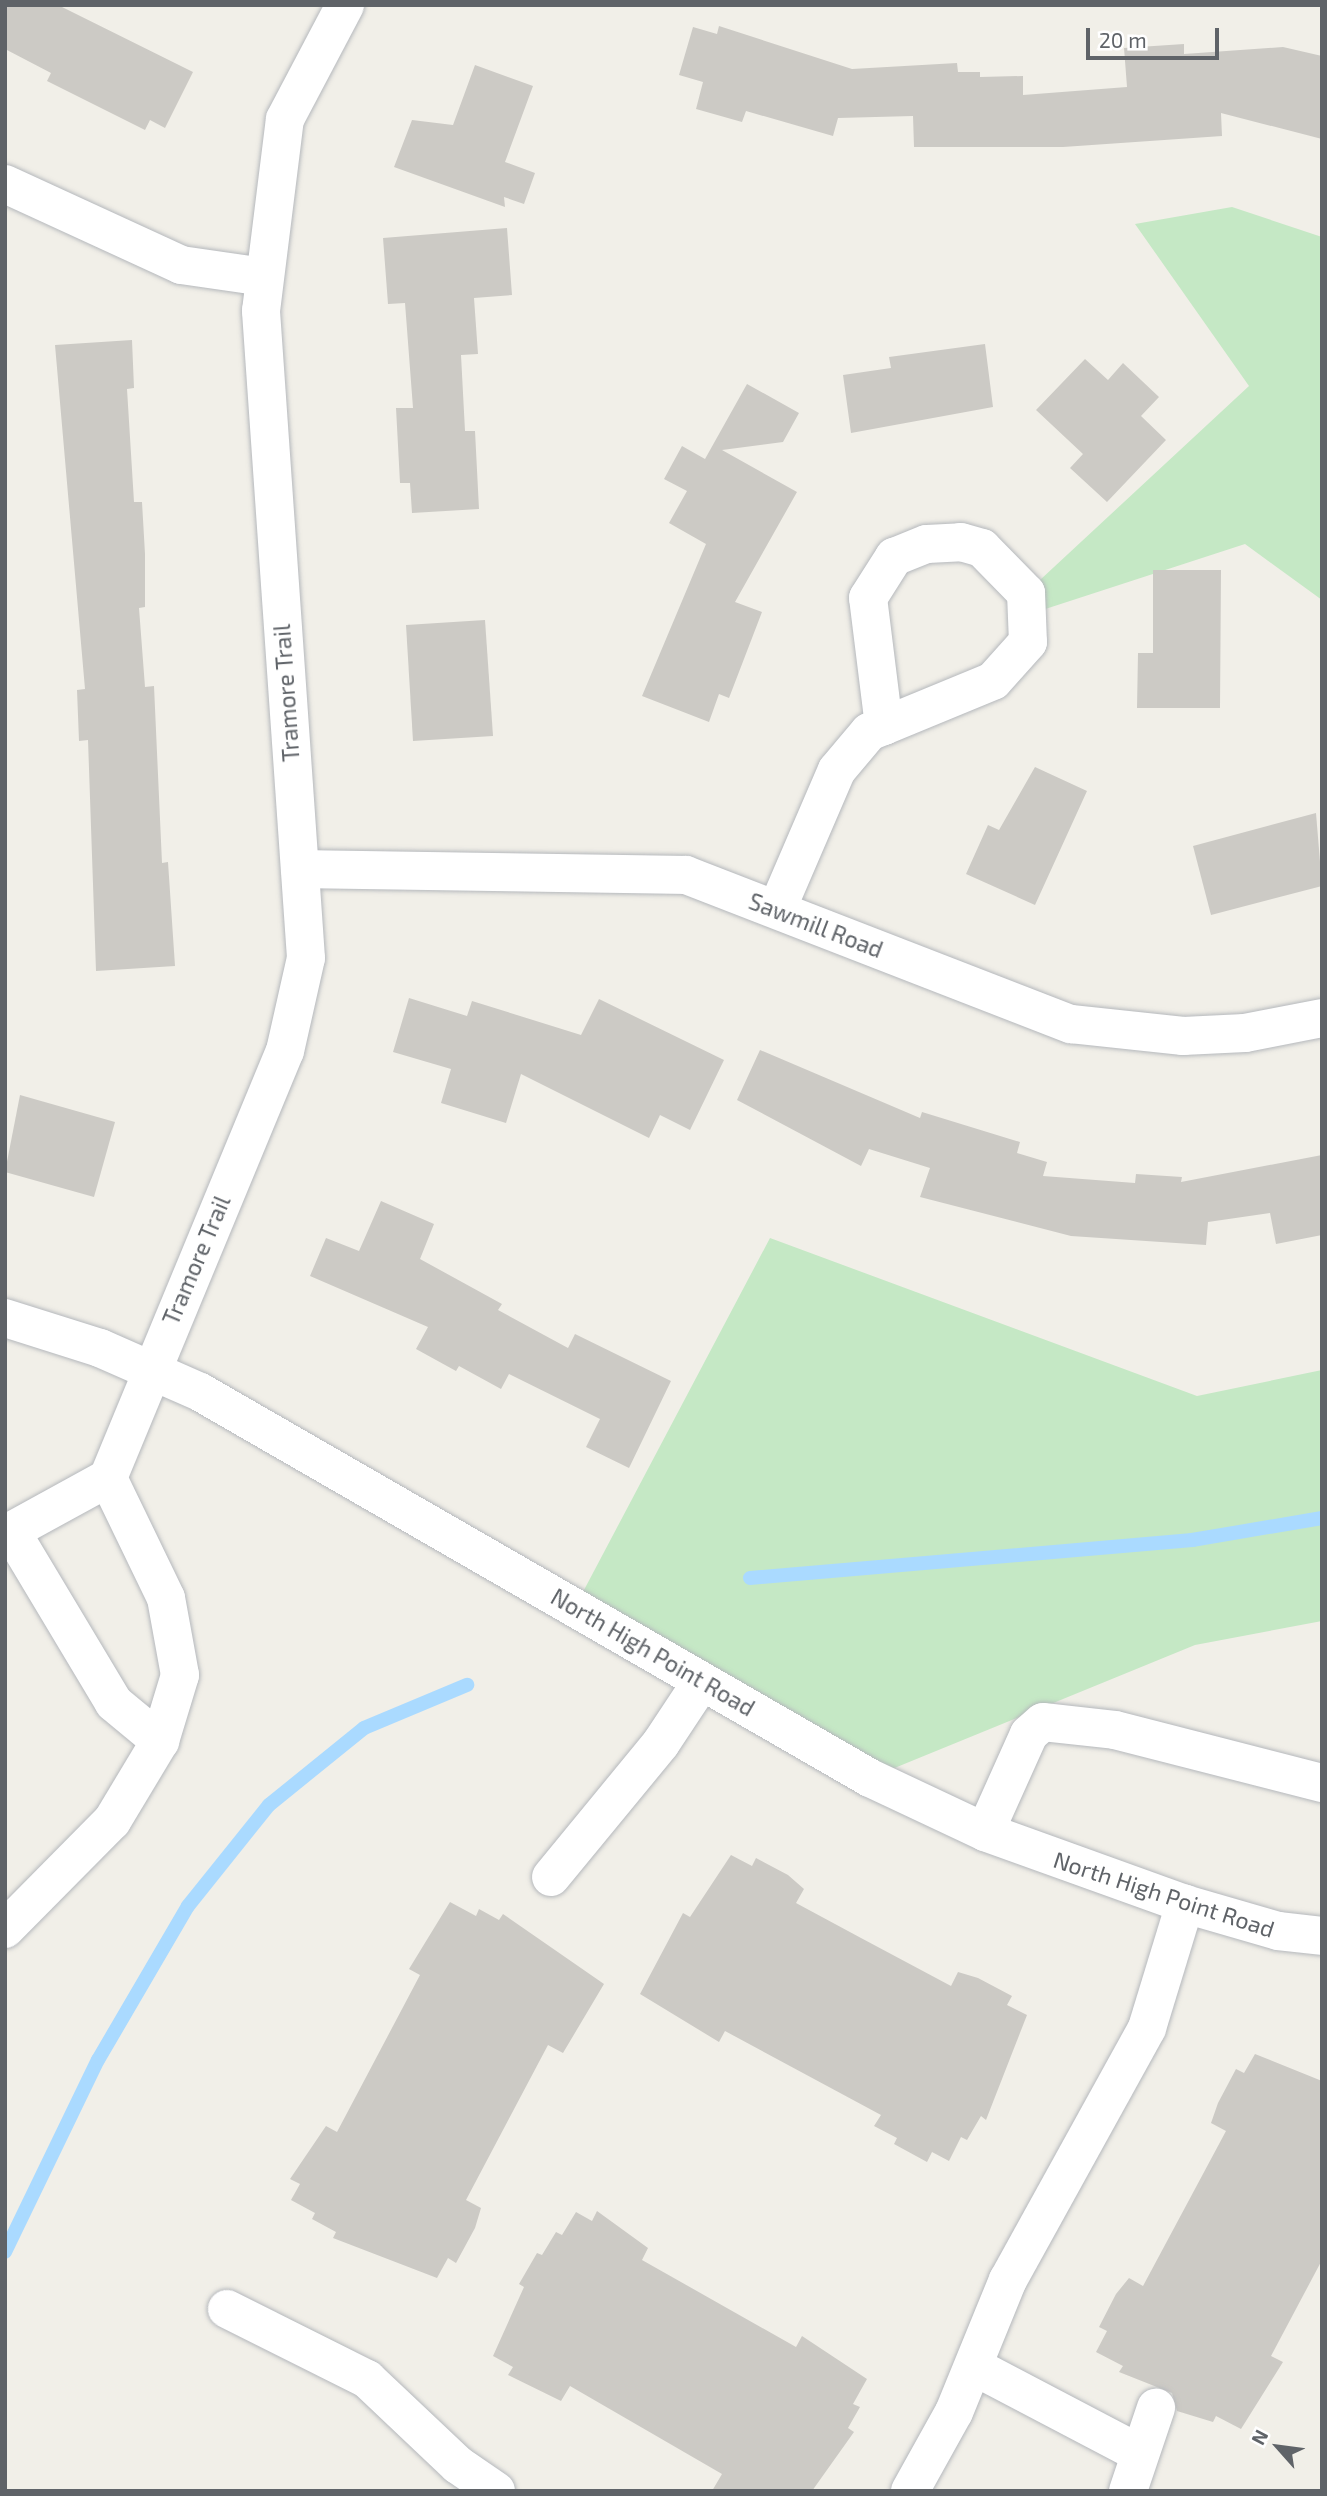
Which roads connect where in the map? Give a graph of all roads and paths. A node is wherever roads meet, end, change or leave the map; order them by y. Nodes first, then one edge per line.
1 (345, 5) edge
2 (5, 184) edge
3 (264, 277) junction
4 (884, 726) junction
5 (300, 869) junction
6 (777, 909) junction
7 (1322, 1018) edge
8 (5, 1318) edge
9 (150, 1367) junction
10 (108, 1478) junction
11 (702, 1681) junction
12 (160, 1741) junction
13 (1322, 1783) edge
14 (985, 1832) junction
15 (551, 1877) dead end
16 (1185, 1904) junction
17 (5, 1929) edge
18 (1322, 1936) edge
19 (227, 2309) dead end
20 (975, 2367) junction
21 (1156, 2409) dead end
22 (1139, 2453) junction
23 (496, 2491) edge
24 (910, 2491) edge
25 (1128, 2491) edge

1 - 3 street, Tramore Trail
2 - 3 street
3 - 5 street, Tramore Trail
4 - 4 street
4 - 6 street
5 - 6 street, Sawmill Road
5 - 9 street, Tramore Trail
6 - 7 street, Sawmill Road
8 - 9 street, North High Point Road
9 - 10 street, Tramore Trail
9 - 11 street, North High Point Road
10 - 12 street
10 - 12 street
11 - 14 street, North High Point Road
11 - 15 street
12 - 17 street
13 - 14 street
14 - 16 street, North High Point Road
16 - 18 street, North High Point Road
16 - 20 street
19 - 23 street
20 - 22 street
20 - 24 street
21 - 22 street
22 - 25 street

